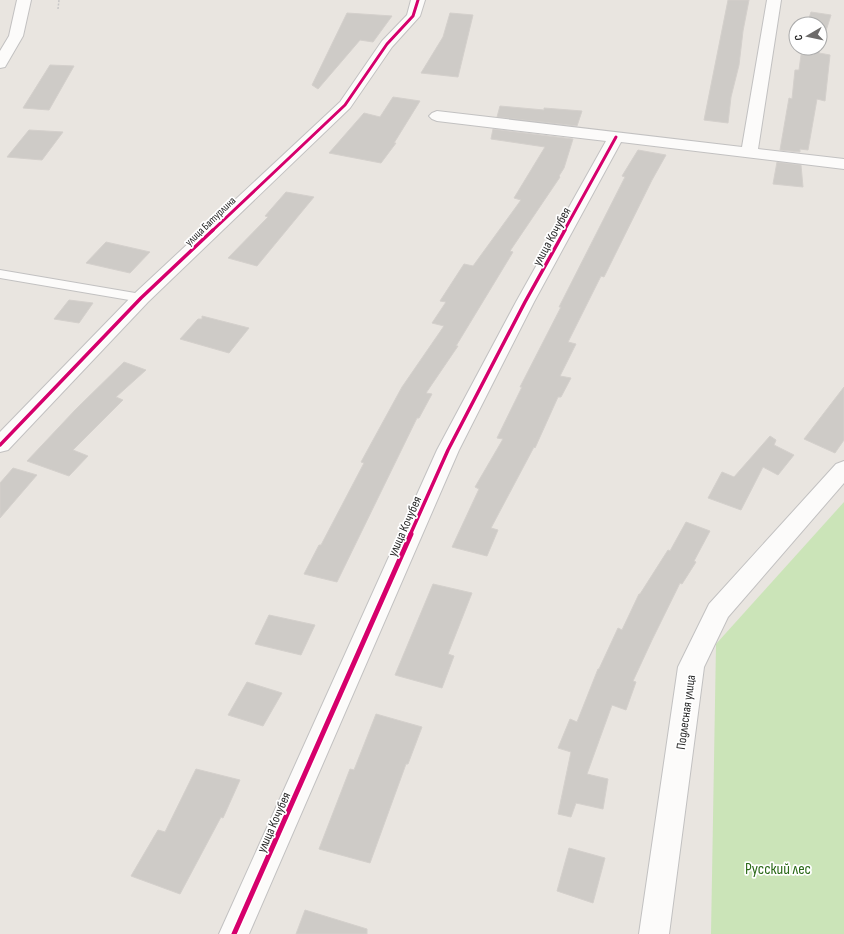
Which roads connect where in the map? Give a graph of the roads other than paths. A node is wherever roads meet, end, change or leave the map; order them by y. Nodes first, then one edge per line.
1 (24, 0) edge
2 (418, 0) edge
3 (774, 0) edge
4 (0, 64) edge
5 (437, 116) dead end
6 (616, 138) junction
7 (749, 153) junction
8 (844, 164) edge
9 (0, 274) edge
10 (141, 298) junction
11 (0, 445) edge
12 (844, 469) edge
13 (234, 934) edge
14 (654, 934) edge

1 - 4 street
2 - 10 street, улица Батурлина
3 - 7 street
5 - 6 street
6 - 7 street
6 - 13 street, улица Кочубея
7 - 8 street
9 - 10 lane
10 - 11 street, улица Батурлина
12 - 14 street, Подлесная улица

